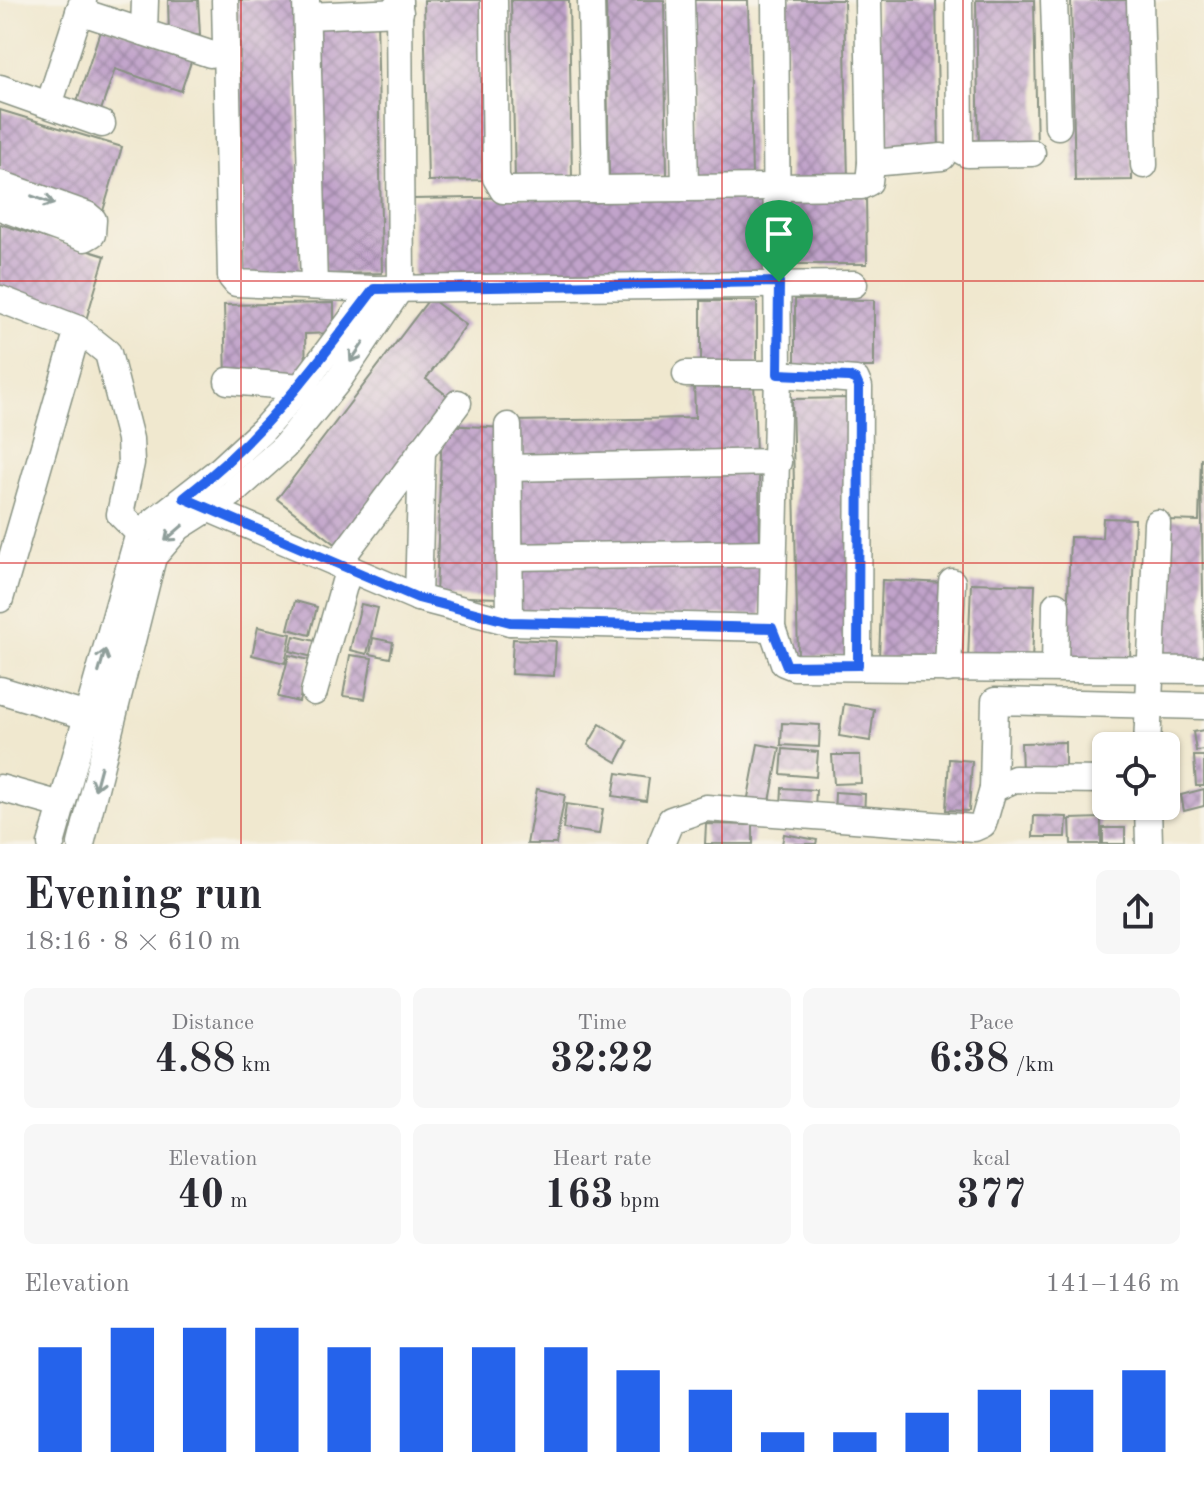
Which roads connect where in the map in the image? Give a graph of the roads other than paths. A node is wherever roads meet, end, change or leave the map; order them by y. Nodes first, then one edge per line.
1 (145, 0) edge
2 (225, 0) edge
3 (494, 0) edge
4 (591, 0) edge
5 (681, 0) edge
6 (775, 0) edge
7 (868, 0) edge
8 (959, 0) edge
9 (1054, 0) edge
10 (1140, 0) edge
11 (81, 6) edge
12 (400, 6) edge
13 (307, 8) edge
14 (144, 32) junction
15 (210, 54) dead end
16 (0, 88) edge
17 (49, 105) junction
18 (102, 124) dead end
19 (1058, 126) dead end
20 (1032, 153) dead end
21 (942, 157) dead end
22 (871, 163) junction
23 (1144, 165) dead end
24 (0, 184) edge
25 (778, 185) junction
26 (685, 186) junction
27 (595, 189) junction
28 (0, 207) edge
29 (779, 282) junction
30 (854, 284) dead end
31 (314, 286) junction
32 (401, 287) junction
33 (374, 289) junction
34 (1, 301) edge
35 (78, 329) junction
36 (686, 374) dead end
37 (778, 374) junction
38 (228, 381) dead end
39 (301, 387) junction
40 (458, 403) dead end
41 (508, 426) dead end
42 (422, 450) junction
43 (778, 462) junction
44 (508, 468) junction
45 (184, 498) junction
46 (210, 509) junction
47 (1157, 523) dead end
48 (139, 533) junction
49 (772, 553) junction
50 (509, 557) junction
51 (342, 568) junction
52 (952, 582) dead end
53 (418, 598) junction
54 (0, 599) edge
55 (1056, 605) dead end
56 (510, 622) junction
57 (772, 628) junction
58 (858, 665) junction
59 (1055, 668) junction
60 (1150, 668) junction
61 (948, 669) junction
62 (1204, 670) edge
63 (0, 690) edge
64 (314, 692) dead end
65 (1148, 704) junction
66 (1204, 706) edge
67 (86, 715) junction
68 (112, 725) junction
69 (1147, 732) edge
70 (1092, 780) edge
71 (0, 788) edge
72 (993, 789) junction
73 (61, 805) junction
74 (1148, 820) edge
75 (51, 844) edge
76 (81, 844) edge
77 (661, 844) edge
78 (1149, 844) edge

1 - 14 street
2 - 31 street
3 - 27 street
4 - 27 street
5 - 26 street
6 - 25 street
7 - 22 street
8 - 20 street
9 - 19 street
10 - 23 street
11 - 14 street
11 - 17 street
12 - 13 street
12 - 32 street
13 - 31 street
14 - 15 street
16 - 17 street
17 - 18 street
21 - 22 street
22 - 25 street
24 -> 28 street
25 - 26 street
25 - 29 street
26 - 27 street
29 - 30 street
29 - 32 street
29 - 37 street
31 - 33 street
32 - 33 street
32 -> 46 street
33 - 39 street
34 - 35 street
35 - 48 street
35 - 54 street
36 - 37 street
37 - 43 street
37 - 58 street
38 - 39 street
39 - 45 street
40 - 42 street
41 - 44 street
42 - 51 street
42 - 53 street
43 - 44 street
43 - 49 street
44 - 50 street
45 - 46 street
45 - 48 street
46 - 51 street
46 -> 68 street
47 - 60 street
67 -> 48 street
49 - 50 street
49 - 57 street
50 - 56 street
51 - 53 street
51 - 64 street
52 - 61 street
53 - 56 street
55 - 59 street
56 - 57 street
57 - 58 street
58 - 61 street
59 - 60 street
59 - 61 street
60 - 62 street
60 - 65 street
63 - 67 street
65 - 66 street
65 - 69 street
65 - 72 street
67 - 68 street
67 - 73 street
68 -> 76 street
70 - 72 street
71 - 73 street
72 - 77 street
73 - 75 street
74 - 78 street

